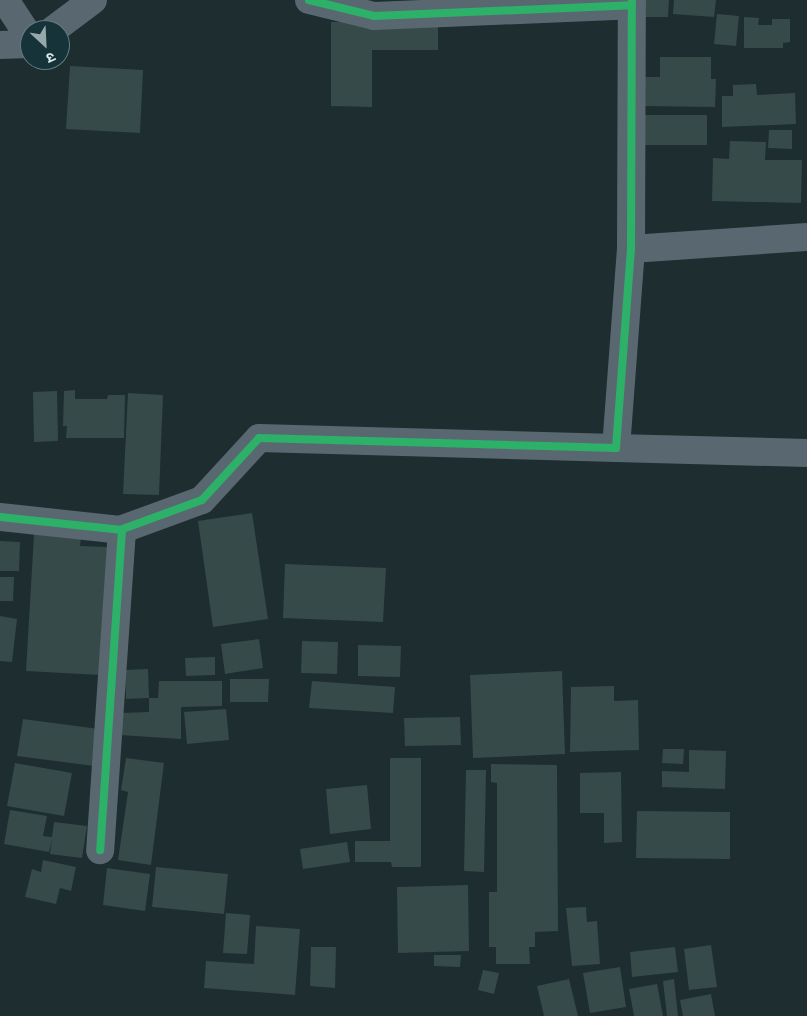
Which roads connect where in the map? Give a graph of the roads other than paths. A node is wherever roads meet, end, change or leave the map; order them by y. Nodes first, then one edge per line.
1 (5, 0) edge
2 (94, 0) edge
3 (309, 0) edge
4 (632, 3) edge
5 (67, 20) edge
6 (20, 23) edge
7 (20, 44) edge
8 (0, 45) edge
9 (807, 237) edge
10 (631, 249) junction
11 (616, 448) junction
12 (807, 453) edge
13 (0, 517) edge
14 (120, 530) junction
15 (100, 850) dead end

1 - 6 street
2 - 5 street
3 - 4 street
4 - 10 street
7 - 8 street
9 - 10 street
10 - 11 street
11 - 12 street
11 - 14 street
13 - 14 street
14 - 15 street

